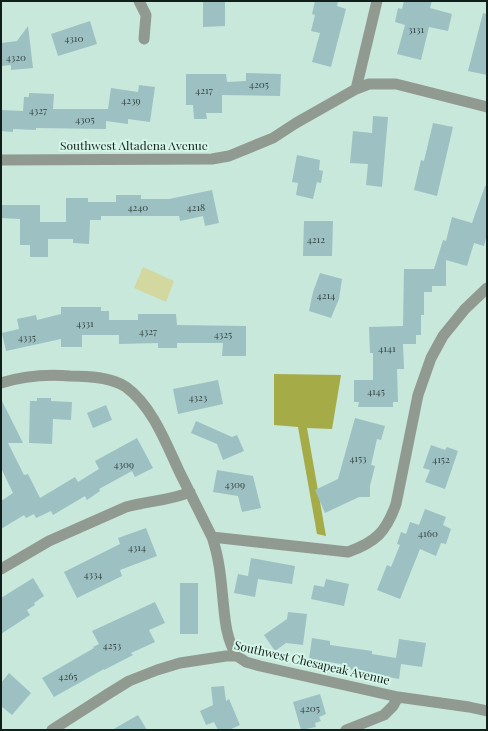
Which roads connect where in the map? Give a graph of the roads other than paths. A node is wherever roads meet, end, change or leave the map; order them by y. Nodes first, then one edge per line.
1 (139, 1) edge
2 (377, 1) edge
3 (144, 39) dead end
4 (356, 89) junction
5 (487, 106) edge
6 (1, 160) edge
7 (487, 288) edge
8 (1, 383) edge
9 (190, 492) junction
10 (212, 536) junction
11 (1, 569) edge
12 (236, 656) junction
13 (398, 697) junction
14 (487, 711) edge
15 (52, 730) edge
16 (346, 730) edge

1 - 3 street
2 - 4 street
4 - 5 street, Southwest Altadena Avenue
4 - 6 street, Southwest Altadena Avenue
7 - 10 street
8 - 9 street
9 - 10 street
9 - 11 street
10 - 12 street
12 - 13 street, Southwest Chesapeak Avenue
12 - 15 street, Southwest Chesapeak Avenue
13 - 14 street, Southwest Chesapeak Avenue
13 - 16 street

